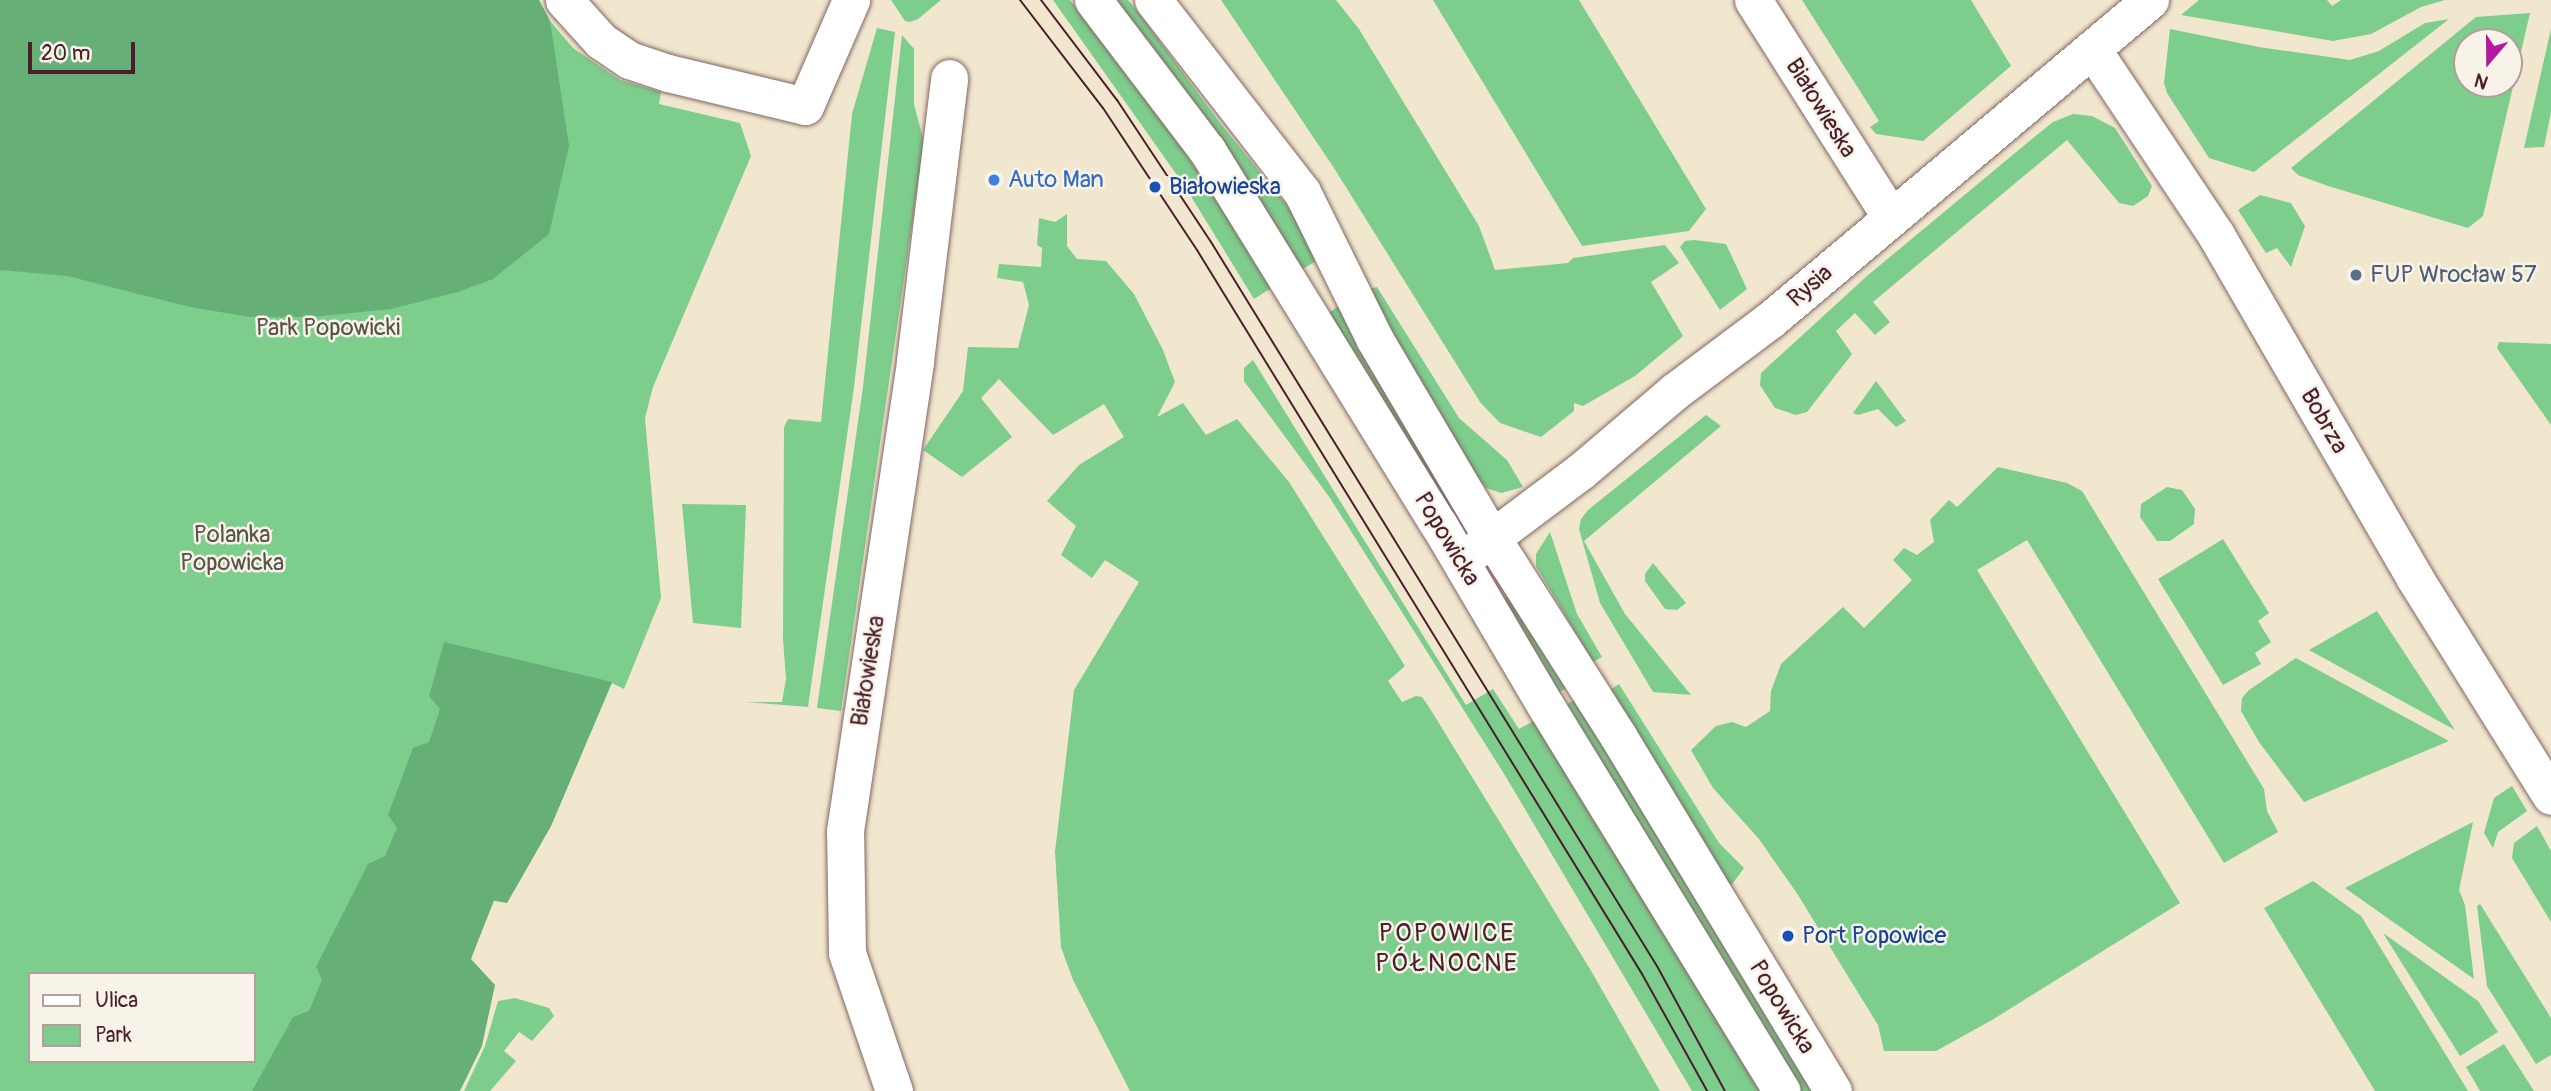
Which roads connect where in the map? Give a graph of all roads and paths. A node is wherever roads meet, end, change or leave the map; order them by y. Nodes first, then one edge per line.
1 (564, 0) edge
2 (851, 0) edge
3 (1093, 0) edge
4 (1153, 0) edge
5 (1753, 0) edge
6 (2150, 0) edge
7 (2092, 48) junction
8 (949, 78) dead end
9 (1891, 216) junction
10 (1492, 538) junction
11 (1461, 560) junction
12 (2551, 796) edge
13 (894, 1091) edge
14 (1782, 1091) edge
15 (1833, 1091) edge

1 - 2 street
3 - 11 street, Popowicka
4 - 10 street, Popowicka
5 - 9 street, Białowieska
6 - 7 street, Rysia
7 - 9 street, Rysia
7 - 12 street, Bobrza
8 - 13 street, Białowieska
9 - 10 street, Rysia
10 - 11 street, Rysia
10 - 15 street, Popowicka
11 - 14 street, Popowicka

